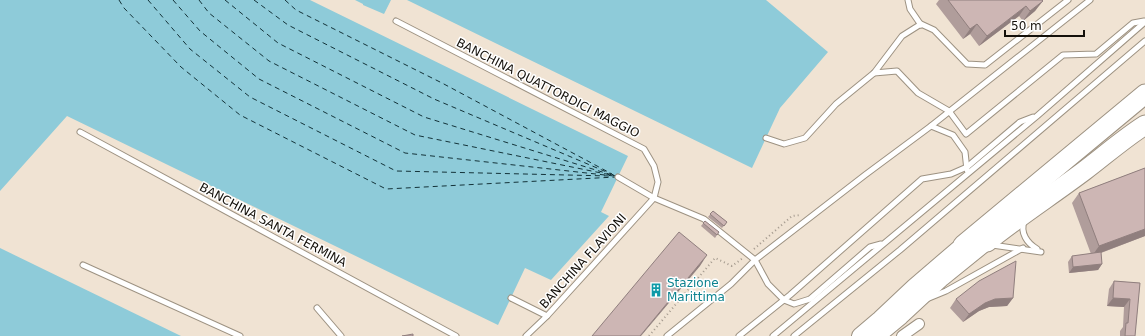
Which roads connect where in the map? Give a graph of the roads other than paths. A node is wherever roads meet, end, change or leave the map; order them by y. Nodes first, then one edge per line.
1 (908, 0) edge
2 (1068, 0) edge
3 (1090, 0) edge
4 (396, 21) dead end
5 (1145, 21) edge
6 (921, 25) junction
7 (1145, 41) edge
8 (874, 73) junction
9 (1145, 94) edge
10 (949, 111) junction
11 (1037, 116) junction
12 (1145, 125) edge
13 (931, 126) junction
14 (80, 132) dead end
15 (766, 138) dead end
16 (967, 167) junction
17 (966, 175) junction
18 (618, 177) dead end
19 (654, 198) junction
20 (1027, 211) junction
21 (884, 244) junction
22 (984, 244) junction
23 (963, 245) junction
24 (1023, 248) junction
25 (755, 260) junction
26 (83, 265) dead end
27 (511, 298) dead end
28 (784, 300) junction
29 (915, 303) junction
30 (317, 308) dead end
31 (547, 316) junction
32 (919, 324) dead end
33 (240, 336) edge
34 (341, 336) edge
35 (456, 336) edge
36 (526, 336) edge
37 (667, 336) edge
38 (739, 336) edge
39 (773, 336) edge
40 (794, 336) edge
41 (860, 336) edge
42 (877, 336) edge
43 (902, 336) edge

1 - 6 lane
2 - 6 lane
3 - 10 lane
4 - 19 lane, BANCHINA QUATTORDICI MAGGIO
5 - 10 lane
5 - 11 lane
6 - 8 lane
7 - 40 lane
8 - 10 lane
8 - 15 lane
9 - 23 highway
10 - 13 lane
11 - 16 lane
11 - 17 lane
12 - 20 highway
13 - 16 lane
13 - 25 lane
14 - 35 lane, BANCHINA SANTA FERMINA
16 - 17 lane
16 - 28 lane
17 - 21 lane
18 - 19 lane
19 - 25 lane
19 - 31 lane, BANCHINA FLAVIONI
20 - 22 highway
20 - 24 lane
21 - 28 lane
21 - 39 lane
22 - 23 lane
22 - 24 lane
22 - 29 main road
23 - 41 main road
24 - 29 lane
25 - 28 lane
25 - 37 lane
26 - 33 lane
27 - 31 lane
28 - 38 lane
29 - 42 main road
30 - 34 lane
31 - 36 lane, BANCHINA FLAVIONI
32 - 43 street

